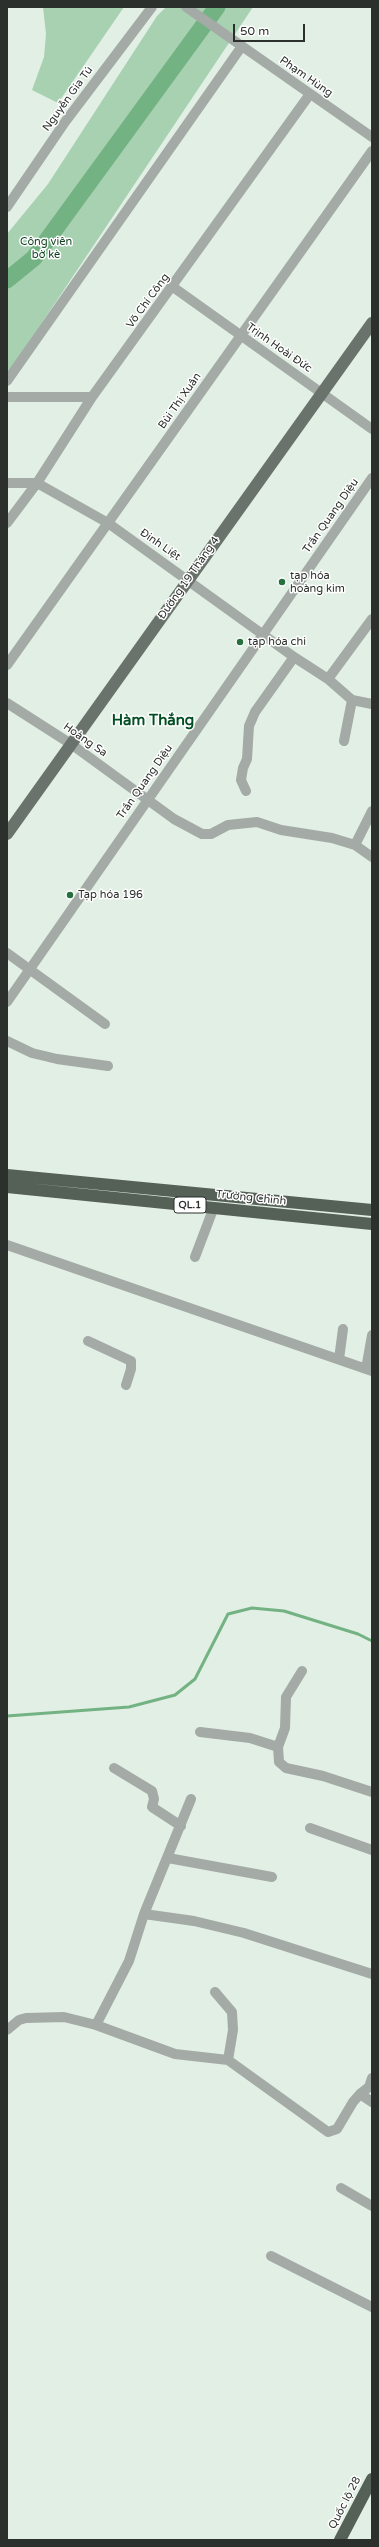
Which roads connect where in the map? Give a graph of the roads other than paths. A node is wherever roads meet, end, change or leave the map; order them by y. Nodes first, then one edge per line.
1 (152, 7) edge
2 (187, 8) edge
3 (242, 46) junction
4 (310, 94) junction
5 (372, 137) edge
6 (372, 151) edge
7 (7, 207) edge
8 (173, 287) junction
9 (372, 323) edge
10 (240, 336) junction
11 (7, 381) edge
12 (321, 392) junction
13 (7, 397) edge
14 (92, 397) junction
15 (372, 429) edge
16 (372, 478) edge
17 (7, 483) edge
18 (37, 483) junction
19 (7, 523) edge
20 (108, 523) junction
21 (188, 580) junction
22 (372, 619) edge
23 (262, 635) junction
24 (294, 657) junction
25 (7, 665) edge
26 (328, 679) junction
27 (352, 700) junction
28 (7, 703) edge
29 (372, 704) edge
30 (344, 741) dead end
31 (71, 744) junction
32 (246, 791) dead end
33 (147, 801) junction
34 (372, 812) edge
35 (7, 834) edge
36 (355, 845) junction
37 (372, 857) edge
38 (7, 953) edge
39 (29, 970) junction
40 (7, 1002) edge
41 (104, 1024) dead end
42 (7, 1041) edge
43 (108, 1066) dead end
44 (7, 1175) edge
45 (7, 1187) edge
46 (214, 1208) junction
47 (372, 1210) edge
48 (372, 1224) edge
49 (7, 1245) edge
50 (195, 1257) dead end
51 (343, 1329) dead end
52 (372, 1335) edge
53 (88, 1341) dead end
54 (339, 1359) junction
55 (369, 1370) edge
56 (126, 1385) dead end
57 (302, 1672) dead end
58 (200, 1732) dead end
59 (278, 1747) junction
60 (114, 1768) dead end
61 (372, 1792) edge
62 (191, 1799) dead end
63 (181, 1826) junction
64 (310, 1828) dead end
65 (372, 1850) edge
66 (168, 1858) junction
67 (272, 1877) dead end
68 (144, 1914) junction
69 (372, 1974) edge
70 (215, 1992) dead end
71 (96, 2025) junction
72 (7, 2030) edge
73 (228, 2060) junction
74 (372, 2078) edge
75 (360, 2094) junction
76 (372, 2102) edge
77 (341, 2188) dead end
78 (372, 2206) edge
79 (271, 2256) dead end
80 (372, 2307) edge
81 (372, 2479) edge
82 (340, 2540) edge

1 - 7 street, Nguyễn Gia Tú
2 - 3 street, Phạm Hùng
3 - 4 street, Phạm Hùng
3 - 11 street
4 - 5 street, Phạm Hùng
4 - 8 street, Võ Chí Công
6 - 10 street, Bùi Thị Xuân
8 - 10 street, Trịnh Hoài Đức
8 - 14 street, Võ Chí Công
9 - 12 main road, Đường 19 Tháng 4
10 - 12 street, Trịnh Hoài Đức
10 - 20 street, Bùi Thị Xuân
12 - 15 street, Trịnh Hoài Đức
12 - 21 main road, Đường 19 Tháng 4
13 - 14 street
14 - 18 street, Võ Chí Công
16 - 23 street, Trần Quang Diệu
17 - 18 street, Đinh Liệt
18 - 19 street, Võ Chí Công
18 - 20 street, Đinh Liệt
20 - 21 street, Đinh Liệt
20 - 25 street, Bùi Thị Xuân
21 - 23 street, Đinh Liệt
21 - 31 main road, Đường 19 Tháng 4
22 - 26 street
23 - 24 street, Đinh Liệt
23 - 33 street, Trần Quang Diệu
24 - 26 street, Đinh Liệt
24 - 32 street
26 - 27 street, Đinh Liệt
27 - 29 street
27 - 30 street
28 - 31 street, Hoàng Sa
31 - 33 street, Hoàng Sa
31 - 35 main road, Đường 19 Tháng 4
33 - 36 street, Hoàng Sa
33 - 39 street, Trần Quang Diệu
34 - 36 street
36 - 37 street
38 - 39 street
39 - 40 street, Trần Quang Diệu
39 - 41 street
42 - 43 street
44 - 47 highway, Trường Chinh / QL.1
45 - 46 highway, Trường Chinh / QL.1
46 - 48 highway, Trường Chinh / QL.1
46 - 50 street
49 - 54 street
51 - 54 street
52 - 55 street
53 - 56 street
54 - 55 street
57 - 59 street
58 - 59 street
59 - 61 street
60 - 63 street
62 - 63 street
63 - 66 street
64 - 65 street
66 - 67 street
66 - 68 street
68 - 69 street
68 - 71 street
70 - 73 street
71 - 72 street
71 - 73 street
73 - 75 street
74 - 75 street
75 - 76 street
77 - 78 street
79 - 80 street
81 - 82 highway, Quốc lộ 28

